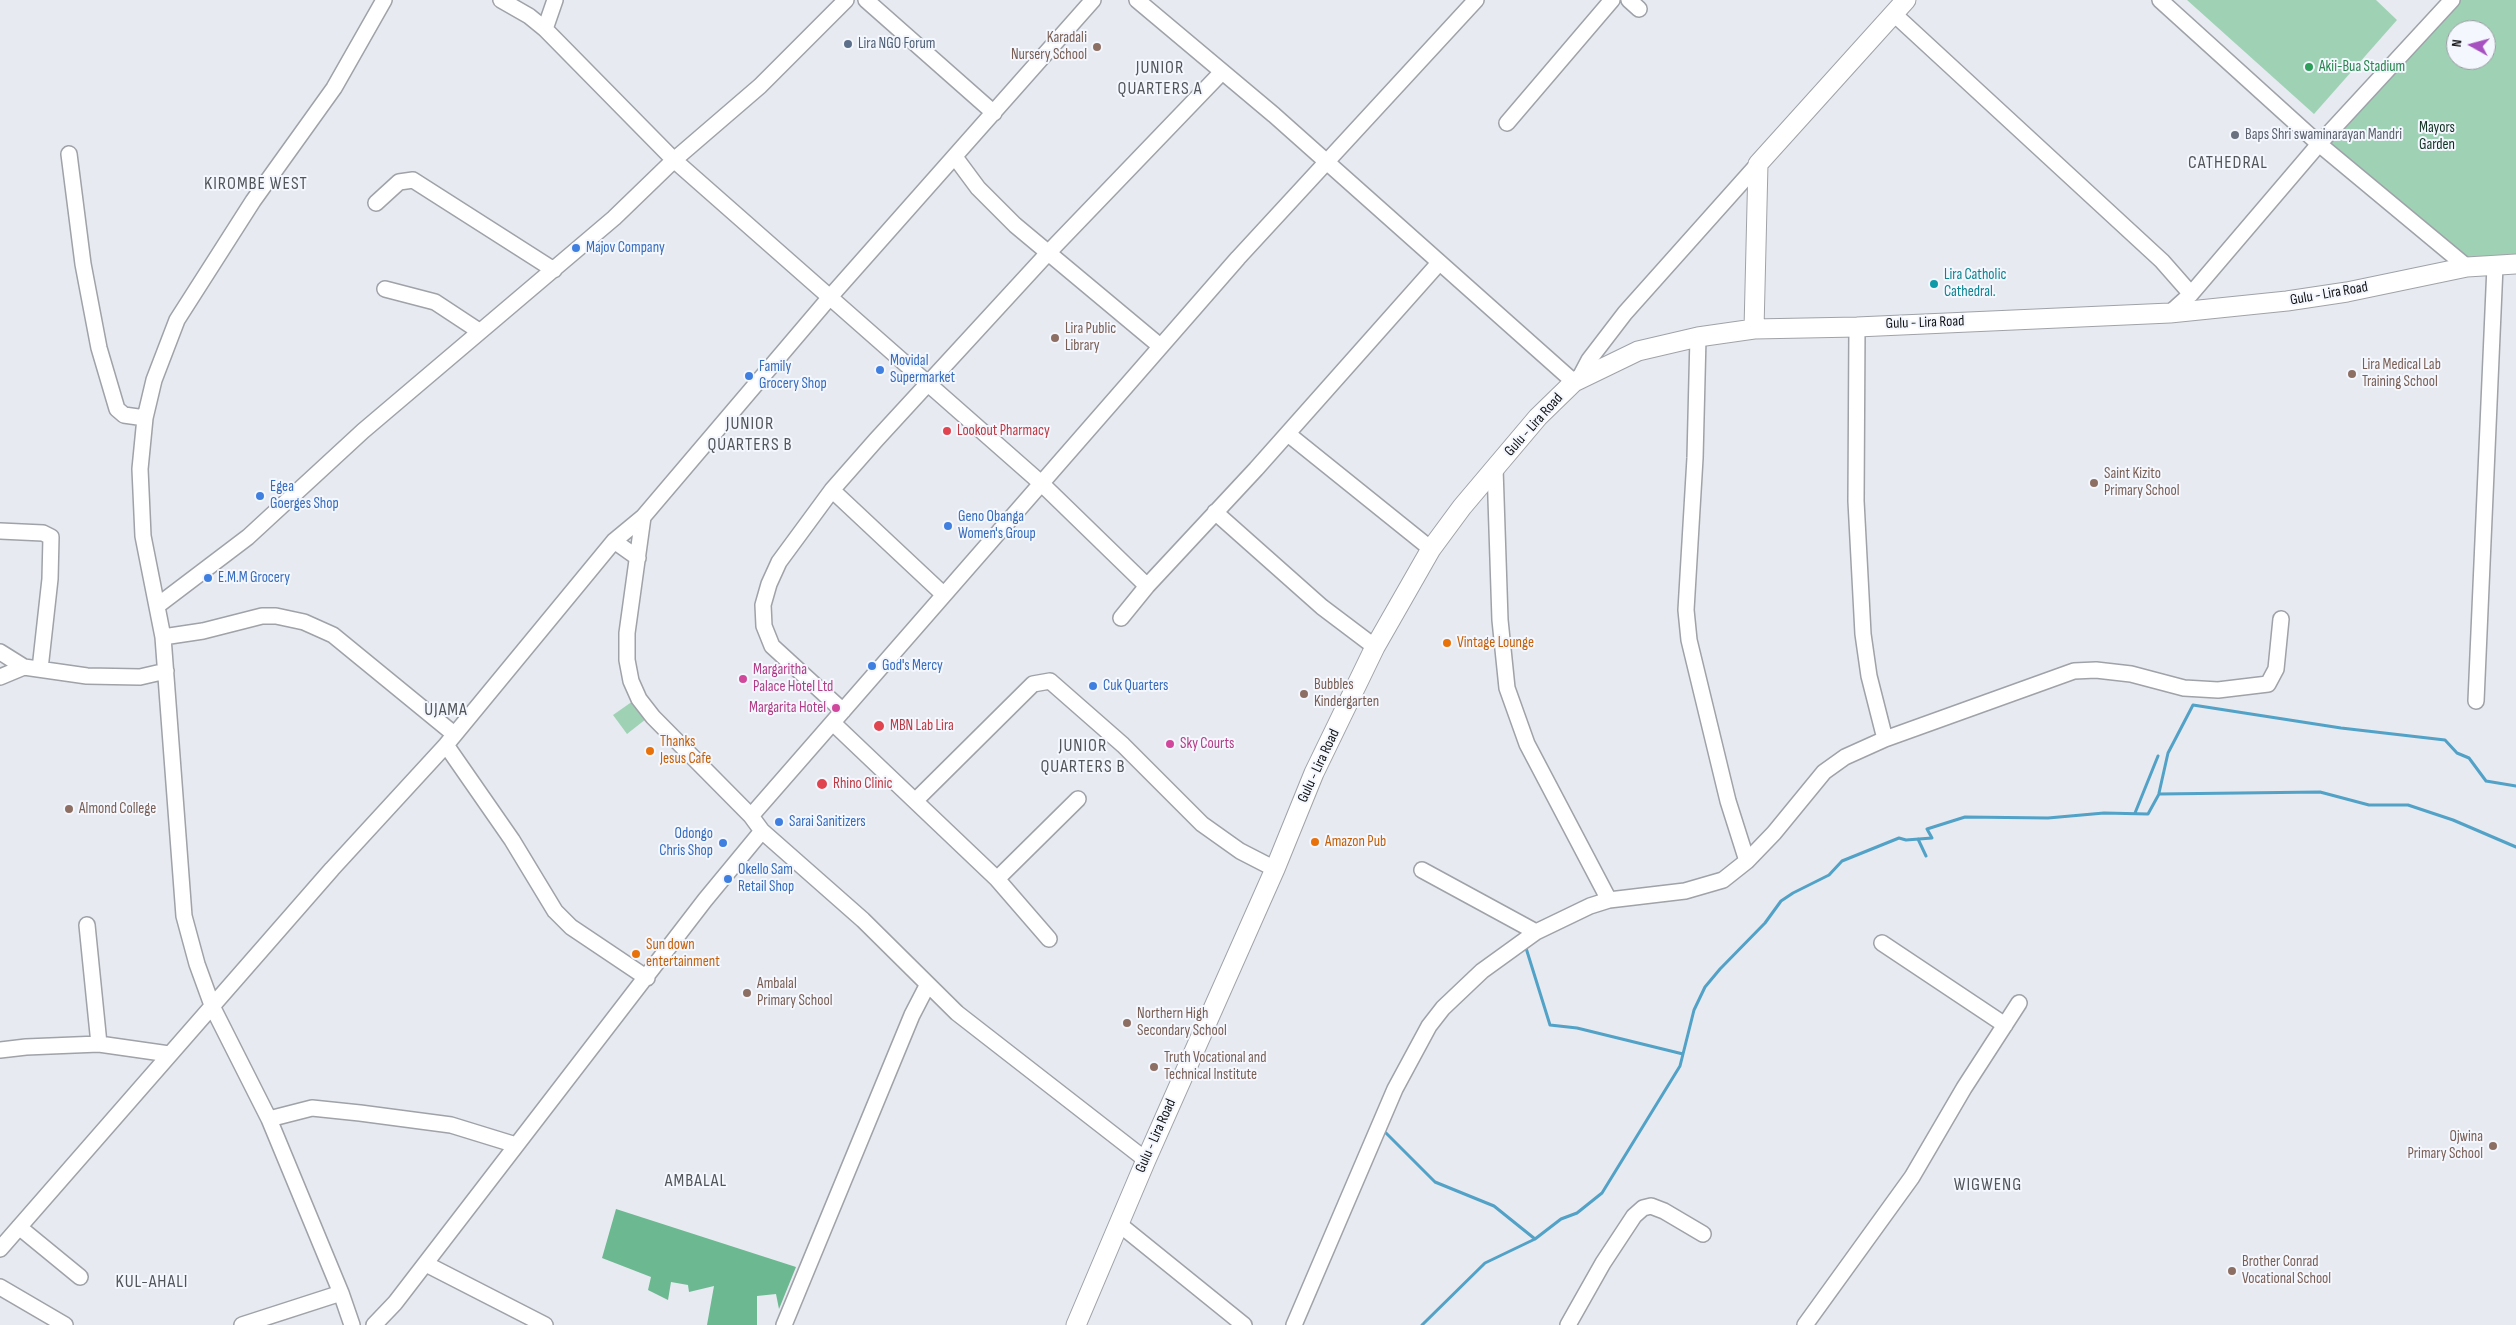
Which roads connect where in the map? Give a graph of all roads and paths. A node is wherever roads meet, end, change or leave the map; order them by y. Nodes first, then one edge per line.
1 (384, 0) edge
2 (501, 0) edge
3 (555, 0) edge
4 (846, 0) edge
5 (866, 0) edge
6 (1092, 0) edge
7 (1137, 0) edge
8 (1476, 0) edge
9 (1612, 0) edge
10 (1906, 0) edge
11 (2160, 0) edge
12 (2452, 0) edge
13 (1894, 14) junction
14 (545, 29) junction
15 (1222, 72) junction
16 (994, 113) junction
17 (1507, 123) dead end
18 (2319, 144) junction
19 (68, 154) dead end
20 (955, 157) junction
21 (674, 160) junction
22 (1326, 161) junction
23 (1758, 164) junction
24 (376, 203) dead end
25 (1047, 254) junction
26 (1439, 263) junction
27 (2516, 264) edge
28 (2495, 266) junction
29 (2467, 267) junction
30 (554, 270) junction
31 (386, 289) dead end
32 (2191, 294) junction
33 (830, 297) junction
34 (2170, 313) junction
35 (1857, 327) junction
36 (1754, 329) junction
37 (479, 332) junction
38 (1698, 336) junction
39 (1160, 346) junction
40 (1576, 381) junction
41 (928, 384) junction
42 (145, 418) junction
43 (1288, 434) junction
44 (1495, 468) junction
45 (1042, 484) junction
46 (832, 490) junction
47 (1215, 512) junction
48 (643, 517) junction
49 (0, 532) edge
50 (614, 541) junction
51 (1431, 549) junction
52 (638, 558) junction
53 (1147, 586) junction
54 (943, 594) junction
55 (157, 606) junction
56 (1121, 618) dead end
57 (2281, 619) dead end
58 (163, 637) junction
59 (1375, 647) junction
60 (0, 652) edge
61 (24, 667) junction
62 (40, 669) junction
63 (166, 671) junction
64 (0, 676) edge
65 (2476, 701) dead end
66 (843, 711) junction
67 (833, 723) junction
68 (450, 739) junction
69 (1885, 740) junction
70 (1078, 799) dead end
71 (915, 802) junction
72 (751, 816) junction
73 (762, 831) junction
74 (1747, 861) junction
75 (1275, 869) junction
76 (1422, 870) dead end
77 (996, 879) junction
78 (1609, 900) junction
79 (87, 925) dead end
80 (1536, 932) junction
81 (1049, 939) dead end
82 (1882, 943) dead end
83 (647, 978) junction
84 (928, 986) junction
85 (2019, 1003) dead end
86 (213, 1008) junction
87 (2005, 1024) junction
88 (99, 1044) junction
89 (0, 1050) edge
90 (170, 1054) junction
91 (269, 1119) junction
92 (516, 1145) junction
93 (1146, 1160) junction
94 (1119, 1224) junction
95 (19, 1227) junction
96 (1703, 1234) dead end
97 (0, 1249) edge
98 (426, 1264) junction
99 (80, 1277) dead end
100 (0, 1287) edge
101 (341, 1292) junction
102 (65, 1325) edge
103 (242, 1325) edge
104 (352, 1325) edge
105 (374, 1325) edge
106 (545, 1325) edge
107 (784, 1325) edge
108 (1076, 1325) edge
109 (1244, 1325) edge
110 (1294, 1325) edge
111 (1568, 1325) edge
112 (1805, 1325) edge

1 - 42 street
2 - 14 street
3 - 14 street
4 - 21 street
5 - 16 street
6 - 16 street
7 - 15 street
8 - 22 street
9 - 17 street
10 - 13 main road
11 - 18 street
12 - 18 street
13 - 23 main road
13 - 32 street
14 - 21 street
15 - 22 street
15 - 25 street
16 - 20 street
18 - 29 street
18 - 32 street
19 - 42 street
20 - 25 street
20 - 33 street
21 - 30 street
21 - 33 street
22 - 26 street
22 - 39 street
23 - 36 main road
23 - 40 street
24 - 30 street
25 - 39 street
25 - 41 street
26 - 40 street
26 - 43 street
27 - 28 main road, Gulu - Lira Road
28 - 29 main road, Gulu - Lira Road
28 - 65 street
29 - 34 main road, Gulu - Lira Road
30 - 37 street
31 - 37 street
32 - 34 street
33 - 41 street
33 - 48 street
34 - 35 main road, Gulu - Lira Road
35 - 36 main road, Gulu - Lira Road
35 - 69 street
36 - 38 main road, Gulu - Lira Road
37 - 55 street
38 - 40 main road, Gulu - Lira Road
38 - 74 street
39 - 45 street
40 - 44 main road, Gulu - Lira Road
41 - 45 street
41 - 46 street
42 - 55 street
43 - 47 street
43 - 51 street
44 - 51 main road, Gulu - Lira Road
44 - 78 street
45 - 53 street
45 - 54 street
46 - 54 street
46 - 66 street
47 - 53 street
47 - 59 street
48 - 50 street
48 - 52 street
49 - 62 street
50 - 52 street
50 - 68 street
51 - 59 main road, Gulu - Lira Road
52 - 72 street
53 - 56 street
54 - 66 street
55 - 58 street
57 - 69 street
58 - 63 street
58 - 68 street
59 - 75 main road, Gulu - Lira Road
60 - 61 street
61 - 62 street
61 - 64 street
62 - 63 street
63 - 86 street
66 - 67 street
67 - 71 street
67 - 72 street
68 - 83 street
68 - 86 street
69 - 74 street
70 - 77 street
71 - 75 street
71 - 77 street
72 - 73 street
73 - 83 street
73 - 84 street
74 - 78 street
75 - 93 main road, Gulu - Lira Road
76 - 80 street
77 - 81 street
78 - 80 street
79 - 88 street
80 - 110 street
82 - 87 street
83 - 92 street
84 - 93 street
84 - 107 street
85 - 87 street
86 - 90 street
86 - 91 street
87 - 112 street
88 - 89 street
88 - 90 street
90 - 95 street
91 - 92 street
91 - 101 street
92 - 98 street
93 - 94 main road, Gulu - Lira Road
94 - 108 main road, Gulu - Lira Road
94 - 109 street
95 - 97 street
95 - 99 street
96 - 111 street
98 - 105 street
98 - 106 street
100 - 102 street
101 - 103 street
101 - 104 street

